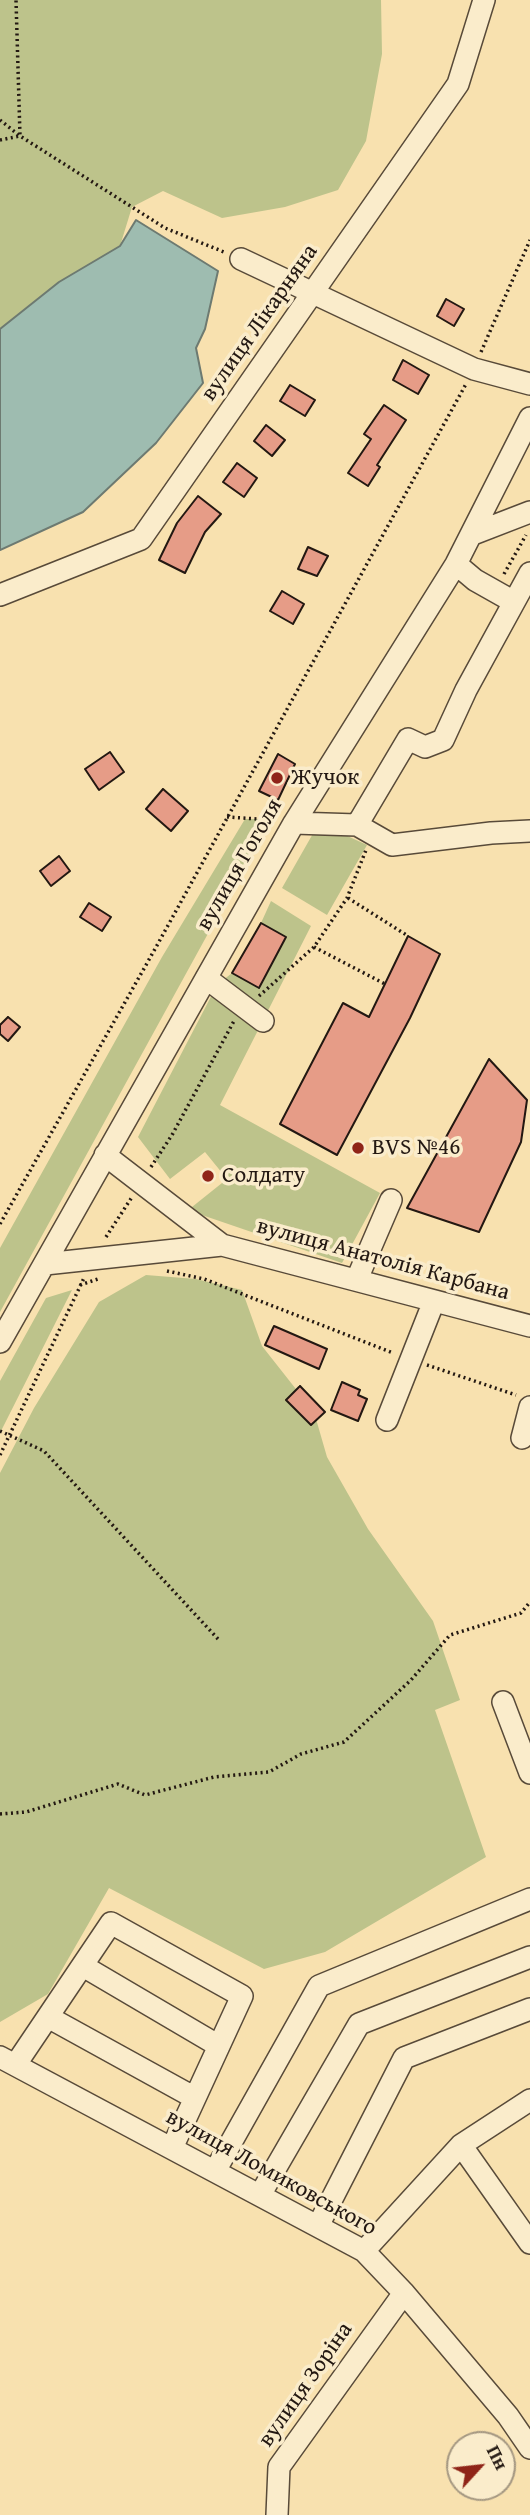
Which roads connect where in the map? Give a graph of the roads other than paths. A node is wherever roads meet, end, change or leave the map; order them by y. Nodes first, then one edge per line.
1 (484, 0) edge
2 (241, 259) road end
3 (313, 293) junction
4 (530, 384) edge
5 (530, 418) edge
6 (530, 512) edge
7 (473, 534) junction
8 (456, 564) junction
9 (530, 573) edge
10 (0, 595) edge
11 (514, 602) junction
12 (294, 823) junction
13 (357, 825) junction
14 (530, 831) edge
15 (206, 978) junction
16 (263, 1021) dead end
17 (105, 1155) junction
18 (391, 1199) dead end
19 (222, 1245) junction
20 (45, 1264) junction
21 (357, 1279) junction
22 (434, 1301) junction
23 (530, 1326) edge
24 (0, 1342) edge
25 (524, 1401) edge
26 (387, 1420) dead end
27 (522, 1438) dead end
28 (503, 1702) dead end
29 (530, 1773) edge
30 (530, 1899) edge
31 (530, 1957) edge
32 (83, 1966) junction
33 (530, 2009) edge
34 (48, 2017) junction
35 (219, 2046) junction
36 (8, 2060) edge
37 (195, 2098) junction
38 (530, 2100) edge
39 (461, 2145) junction
40 (172, 2148) junction
41 (215, 2171) junction
42 (260, 2195) junction
43 (318, 2226) junction
44 (530, 2243) edge
45 (364, 2251) junction
46 (404, 2293) junction
47 (530, 2448) edge
48 (277, 2515) edge

1 - 3 street, вулиця Лікарняна
2 - 3 street
3 - 4 street
3 - 10 street, вулиця Лікарняна
5 - 7 street, вулиця Гоголя
6 - 7 street
7 - 8 street, вулиця Гоголя
8 - 11 street
8 - 12 street, вулиця Гоголя
9 - 11 street
11 - 13 street
12 - 13 street
12 - 15 street, вулиця Гоголя
13 - 14 street
15 - 16 street
15 - 17 street, вулиця Гоголя
17 - 19 street
17 - 20 street, вулиця Гоголя
18 - 21 street
19 - 20 street
19 - 21 street, вулиця Анатолія Карбана
20 - 24 street, вулиця Гоголя
21 - 22 street, вулиця Анатолія Карбана
22 - 23 street, вулиця Анатолія Карбана
22 - 26 street
25 - 27 street
28 - 29 street
30 - 41 street
31 - 42 street
32 - 34 street
32 - 35 street
32 - 35 street
33 - 43 street
34 - 36 street
34 - 37 street
35 - 37 street
36 - 40 street, вулиця Ломиковського
37 - 40 street
38 - 39 street
39 - 44 street
39 - 45 street
40 - 41 street, вулиця Ломиковського
41 - 42 street, вулиця Ломиковського
42 - 43 street, вулиця Ломиковського
43 - 45 street, вулиця Ломиковського
45 - 46 street, вулиця Ломиковського
46 - 47 street, вулиця Ломиковського
46 - 48 street, вулиця Зоріна

